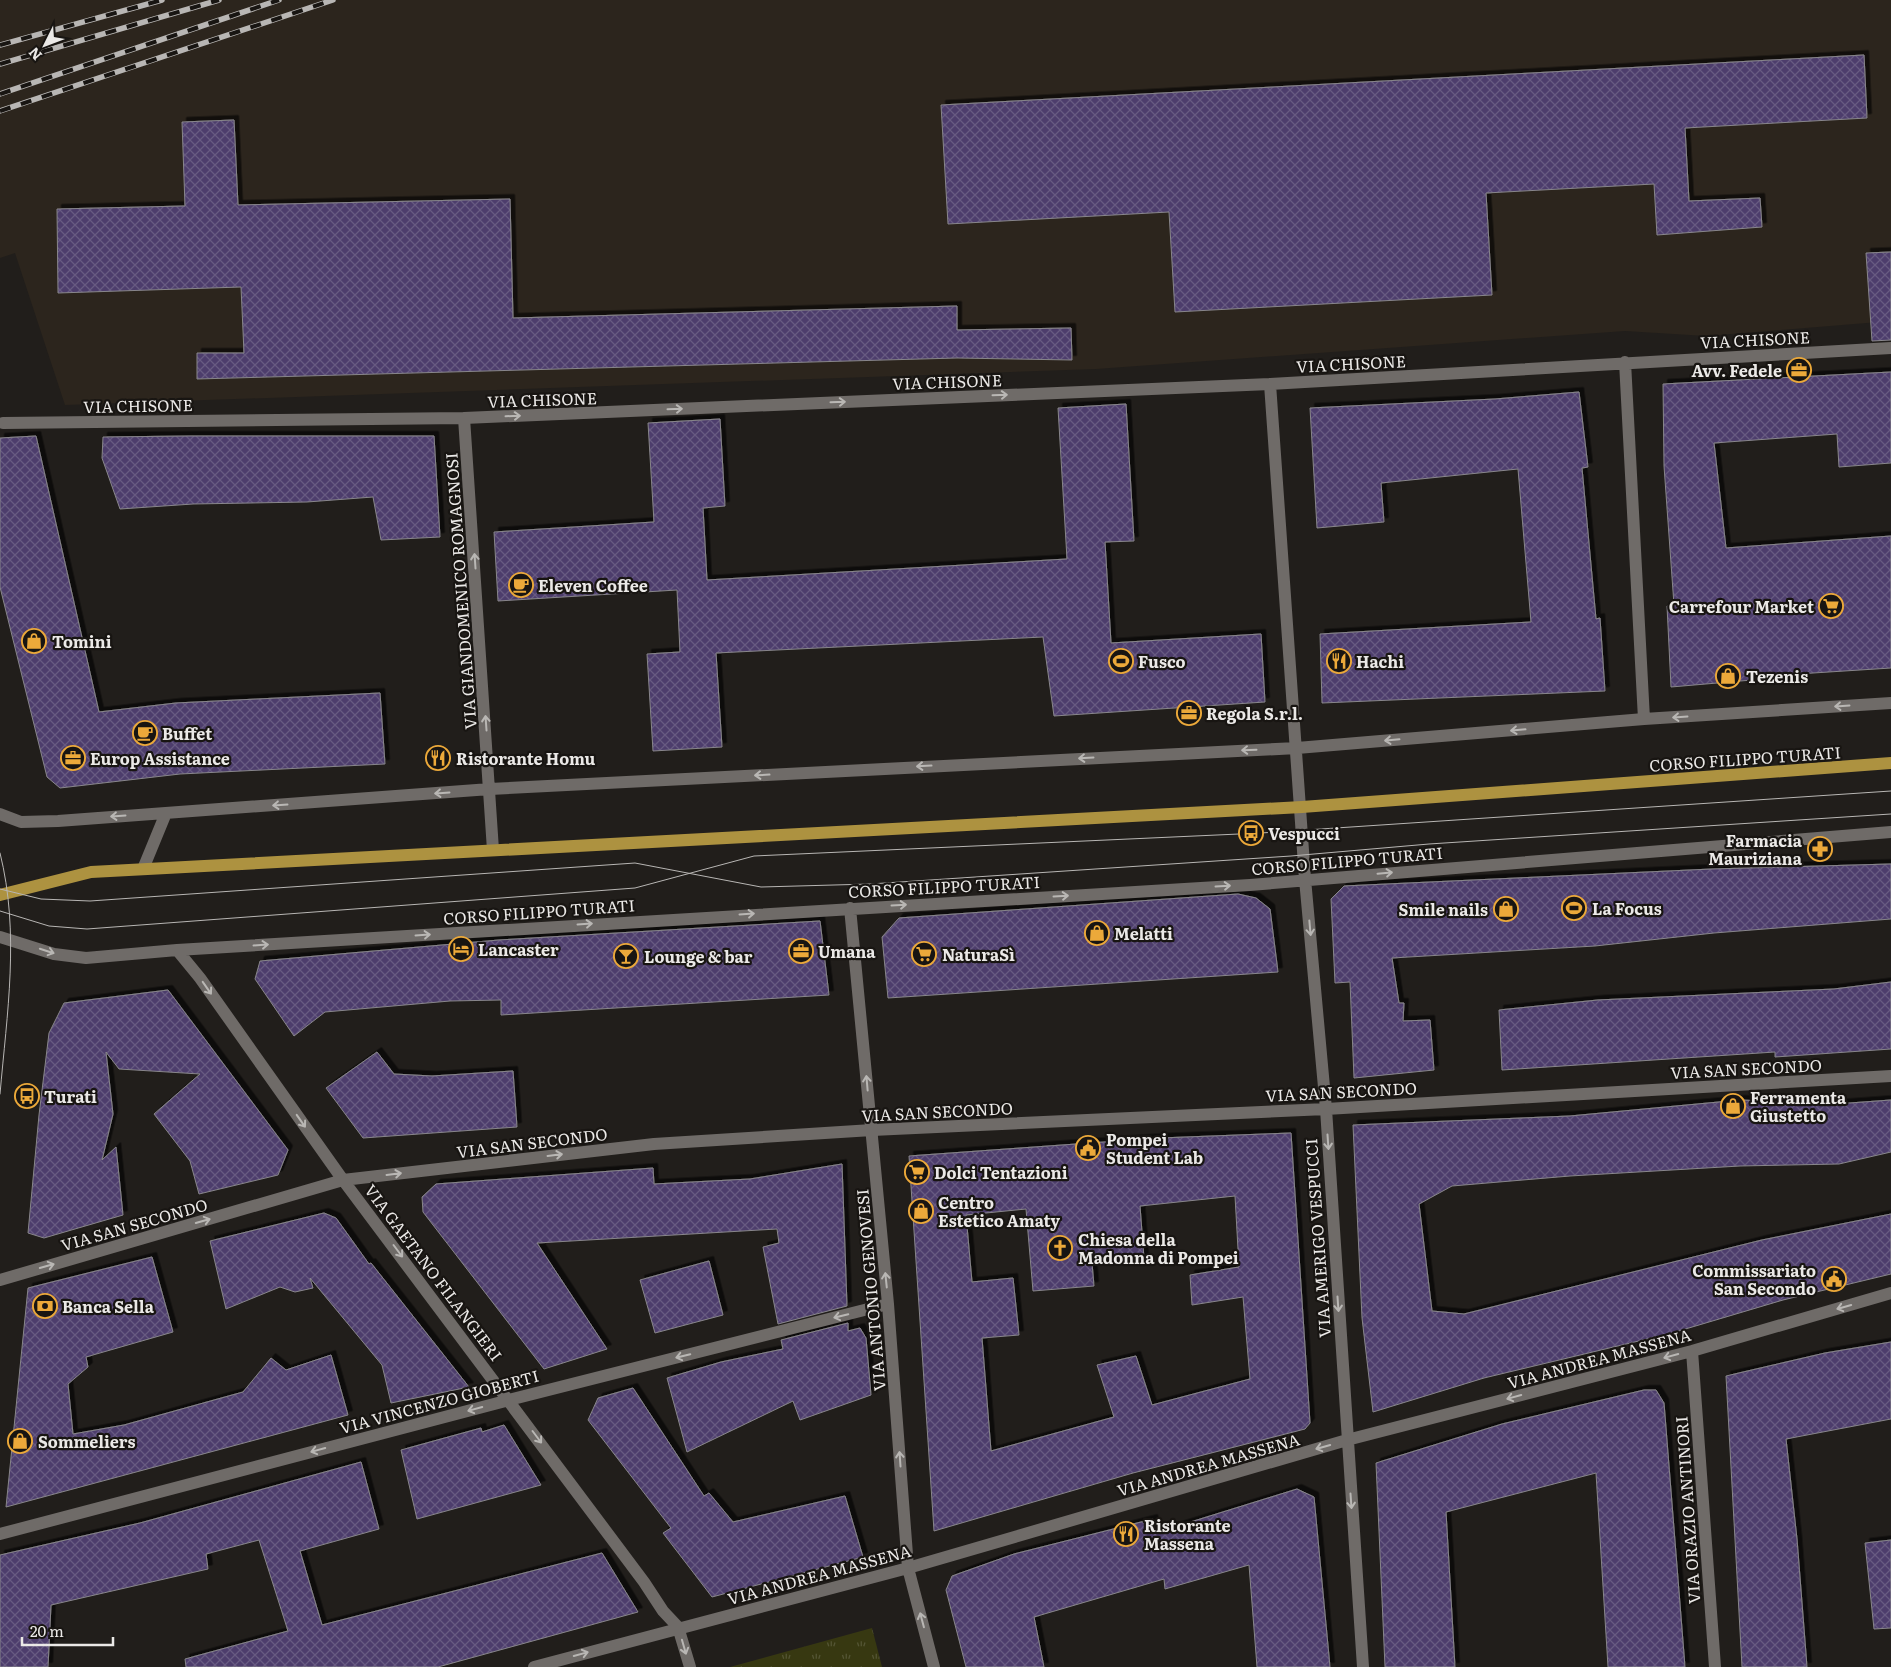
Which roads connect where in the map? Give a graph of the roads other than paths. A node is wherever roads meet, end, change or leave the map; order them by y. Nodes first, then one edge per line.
1 (1891, 348) edge
2 (1625, 362) junction
3 (1270, 384) junction
4 (464, 418) junction
5 (3, 423) dead end
6 (1891, 702) edge
7 (1644, 719) junction
8 (1297, 748) junction
9 (1891, 763) edge
10 (490, 789) junction
11 (1302, 807) junction
12 (166, 813) junction
13 (0, 814) edge
14 (1891, 832) edge
15 (493, 850) junction
16 (144, 869) junction
17 (1306, 879) junction
18 (0, 895) edge
19 (850, 908) junction
20 (0, 937) edge
21 (177, 950) junction
22 (1891, 1076) edge
23 (1326, 1109) junction
24 (872, 1130) junction
25 (343, 1180) junction
26 (0, 1280) edge
27 (1891, 1293) edge
28 (888, 1304) junction
29 (1692, 1351) junction
30 (509, 1400) junction
31 (1347, 1440) junction
32 (0, 1534) edge
33 (908, 1568) junction
34 (678, 1627) junction
35 (534, 1667) edge
36 (690, 1667) edge
37 (934, 1667) edge
38 (1363, 1667) edge
39 (1715, 1667) edge

1 - 2 street, VIA CHISONE
2 - 3 street, VIA CHISONE
2 - 7 street
4 -> 3 street, VIA CHISONE
3 - 8 street
4 - 5 street, VIA CHISONE
10 -> 4 street, VIA GIANDOMENICO ROMAGNOSI
6 -> 7 street
7 -> 8 street
8 -> 10 street
8 - 11 street
9 - 11 main road, CORSO FILIPPO TURATI
10 -> 12 street
10 - 15 street, VIA GIANDOMENICO ROMAGNOSI
11 - 15 main road, CORSO FILIPPO TURATI
11 - 17 street, VIA AMERIGO VESPUCCI
12 -> 13 street
12 - 16 street
17 -> 14 street, CORSO FILIPPO TURATI
15 - 16 main road, CORSO FILIPPO TURATI
16 - 18 main road, CORSO FILIPPO TURATI
19 -> 17 street, CORSO FILIPPO TURATI
17 -> 23 street, VIA AMERIGO VESPUCCI
21 -> 19 street, CORSO FILIPPO TURATI
24 -> 19 street, VIA ANTONIO GENOVESI
20 -> 21 street, CORSO FILIPPO TURATI
21 -> 25 street, VIA GAETANO FILANGIERI
22 - 23 street, VIA SAN SECONDO
23 - 24 street, VIA SAN SECONDO
23 -> 31 street, VIA AMERIGO VESPUCCI
25 -> 24 street, VIA SAN SECONDO
28 -> 24 street, VIA ANTONIO GENOVESI
26 -> 25 street, VIA SAN SECONDO
25 -> 30 street, VIA GAETANO FILANGIERI
27 -> 29 street, VIA ANDREA MASSENA
28 -> 30 street, VIA VINCENZO GIOBERTI
33 -> 28 street, VIA ANTONIO GENOVESI
29 -> 31 street, VIA ANDREA MASSENA
29 - 39 street, VIA ORAZIO ANTINORI
30 -> 32 street, VIA VINCENZO GIOBERTI
30 -> 34 street, VIA GAETANO FILANGIERI
31 -> 33 street, VIA ANDREA MASSENA
31 -> 38 street, VIA AMERIGO VESPUCCI
33 - 34 street, VIA ANDREA MASSENA
37 -> 33 street, VIA ANTONIO GENOVESI
35 -> 34 street, VIA ANDREA MASSENA
34 -> 36 street, VIA GAETANO FILANGIERI

